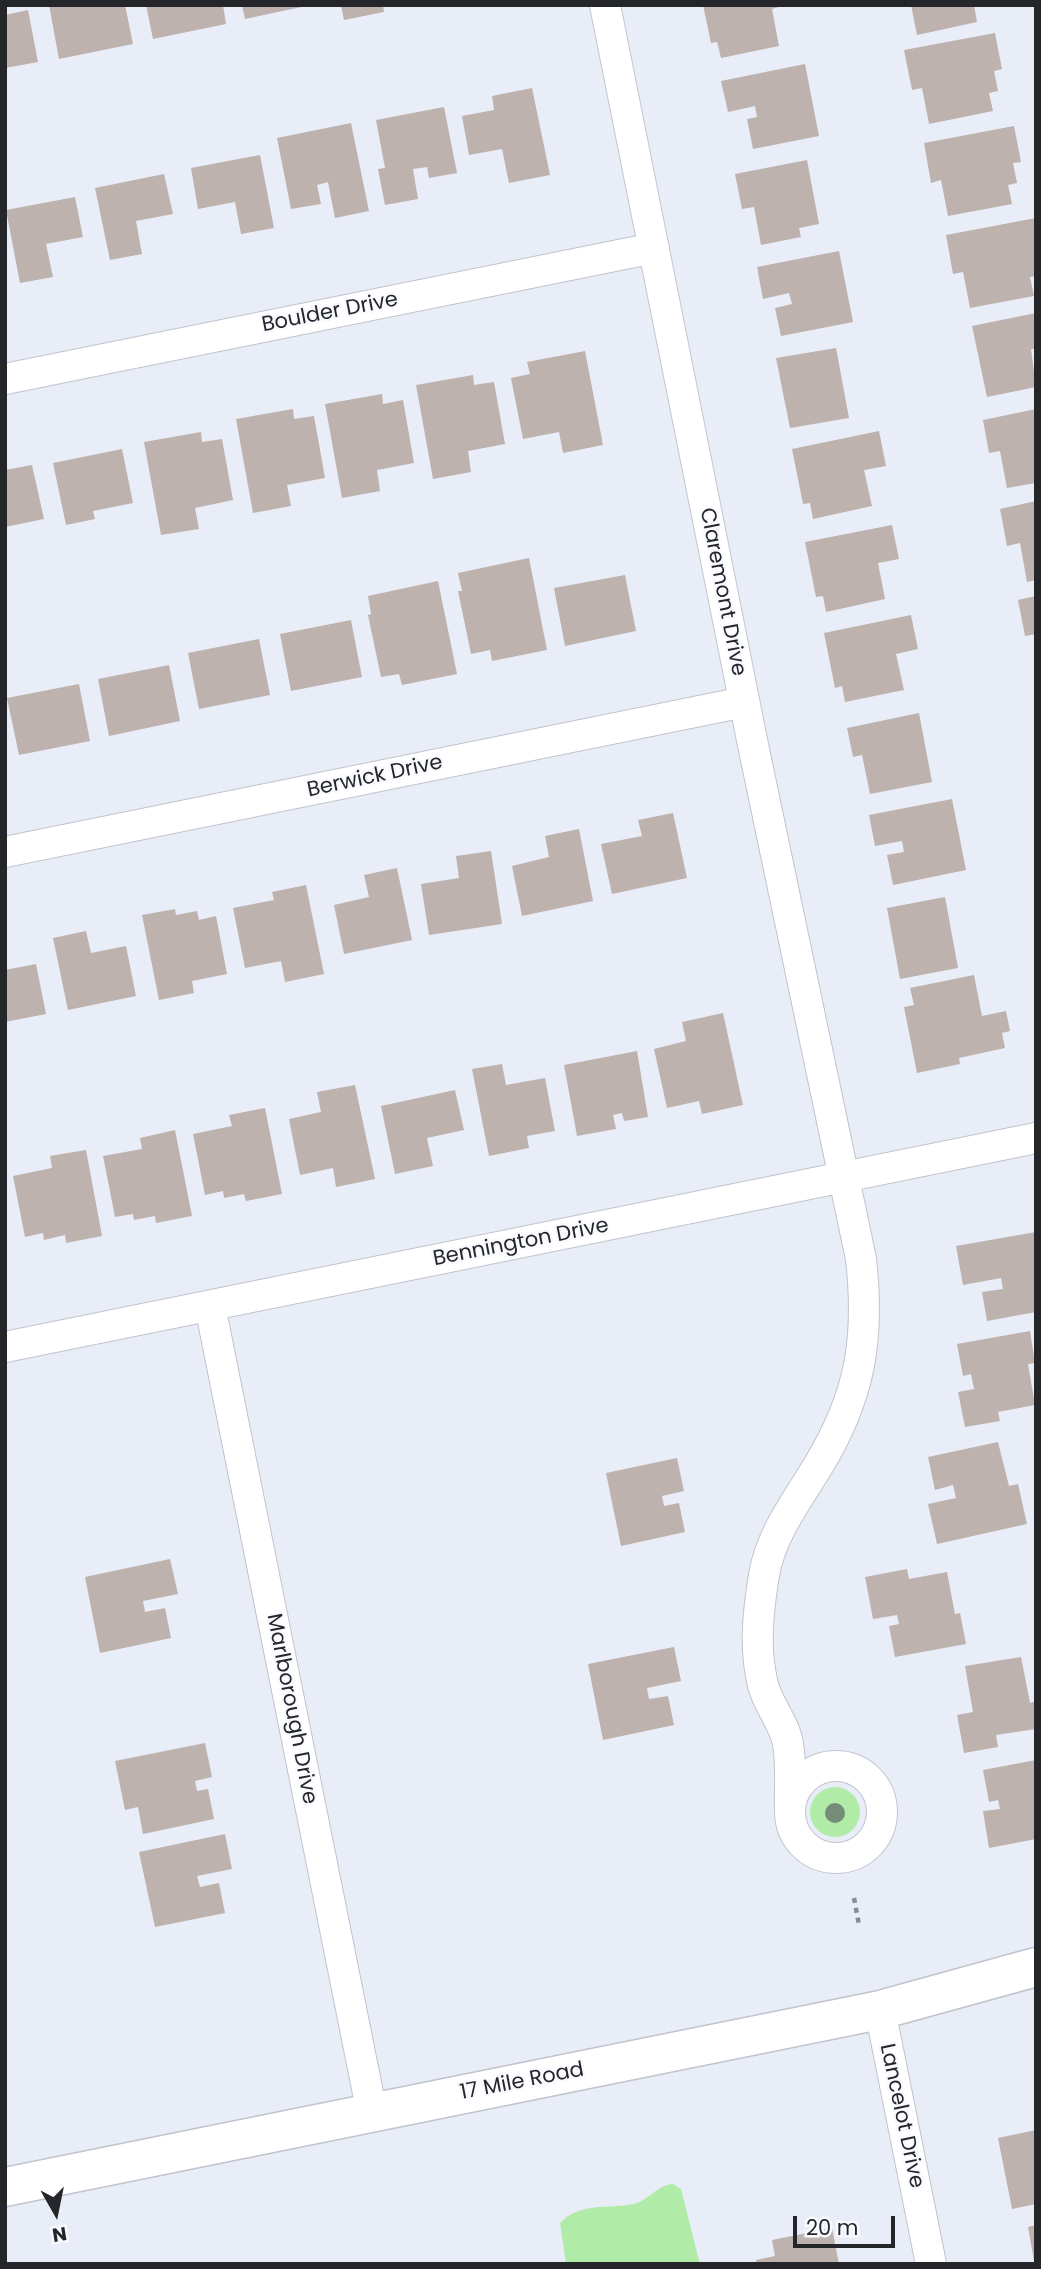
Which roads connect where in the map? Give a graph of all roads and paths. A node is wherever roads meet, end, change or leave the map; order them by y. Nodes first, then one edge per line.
1 (605, 5) edge
2 (654, 248) junction
3 (5, 379) edge
4 (744, 702) junction
5 (5, 852) edge
6 (1036, 1138) edge
7 (843, 1177) junction
8 (210, 1306) junction
9 (5, 1347) edge
10 (788, 1742) junction
11 (838, 1766) junction
12 (790, 1813) junction
13 (854, 1898) dead end
14 (859, 1925) dead end
15 (1036, 1967) edge
16 (880, 2010) junction
17 (372, 2113) junction
18 (5, 2187) edge
19 (931, 2264) edge

1 - 2 street, Claremont Drive
2 - 3 street, Boulder Drive
2 - 4 street, Claremont Drive
4 - 5 street, Berwick Drive
4 - 7 street, Claremont Drive
6 - 7 street, Bennington Drive
7 - 8 street, Bennington Drive
7 - 10 street, Claremont Drive
8 - 9 street, Bennington Drive
8 - 17 street, Marlborough Drive
10 - 11 street
10 - 12 street
11 - 12 street
11 - 12 street
13 - 14 path
15 - 16 main road, 17 Mile Road
16 - 17 main road, 17 Mile Road
16 - 19 street, Lancelot Drive
17 - 18 main road, 17 Mile Road

